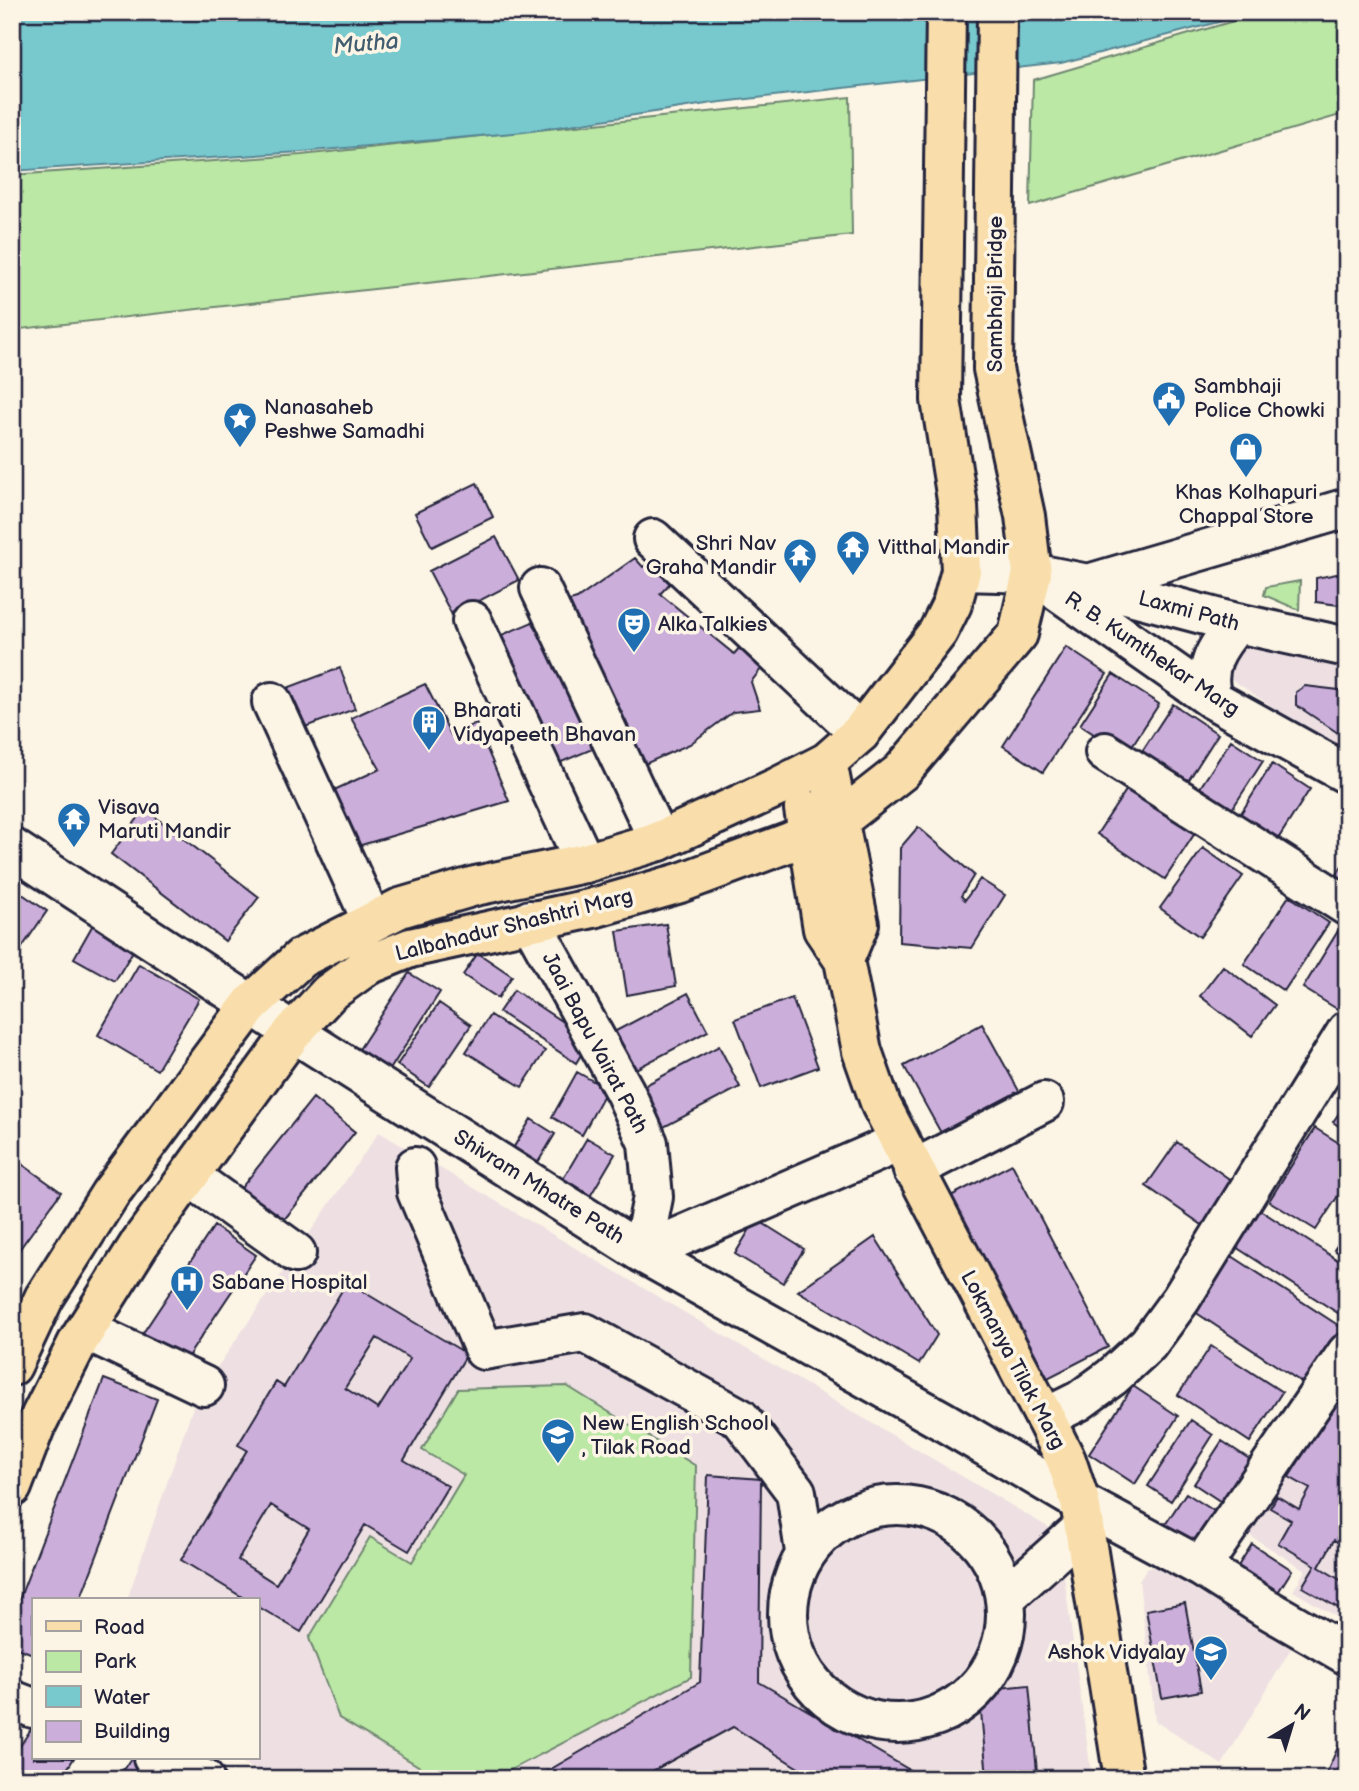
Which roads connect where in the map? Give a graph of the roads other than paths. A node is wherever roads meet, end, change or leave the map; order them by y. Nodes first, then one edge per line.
1 (946, 12) edge
2 (997, 12) edge
3 (1347, 508) edge
4 (653, 539) dead end
5 (961, 571) junction
6 (1032, 573) junction
7 (1088, 584) junction
8 (540, 587) dead end
9 (472, 621) dead end
10 (1236, 624) junction
11 (1347, 647) edge
12 (1212, 699) junction
13 (272, 702) dead end
14 (859, 733) junction
15 (1105, 752) dead end
16 (812, 770) junction
17 (1347, 774) edge
18 (825, 826) junction
19 (659, 841) junction
20 (12, 848) edge
21 (585, 863) junction
22 (1347, 906) edge
23 (372, 920) junction
24 (530, 920) junction
25 (252, 1003) junction
26 (1347, 1031) edge
27 (293, 1032) junction
28 (1044, 1102) dead end
29 (905, 1156) junction
30 (415, 1167) dead end
31 (190, 1176) junction
32 (296, 1253) dead end
33 (642, 1253) junction
34 (86, 1329) junction
35 (1347, 1353) edge
36 (12, 1366) edge
37 (204, 1386) dead end
38 (1045, 1418) junction
39 (12, 1487) edge
40 (1082, 1514) junction
41 (805, 1552) junction
42 (1201, 1567) junction
43 (1006, 1597) junction
44 (1347, 1655) edge
45 (12, 1700) edge
46 (32, 1708) edge
47 (158, 1760) edge
48 (204, 1779) edge
49 (1124, 1779) edge

1 - 5 main road
2 - 6 main road, Sambhaji Bridge
3 - 7 street
4 - 14 street
5 - 6 street, Laxmi Path
5 - 14 main road, Lalbahadur Shashtri Marg
6 - 7 street, Laxmi Path
6 - 12 street, R. B. Kumthekar Marg
6 - 18 main road, Lalbahadur Shashtri Marg
7 - 10 street, Laxmi Path
8 - 19 street
9 - 21 street
10 - 11 street, Laxmi Path
10 - 12 street
12 - 17 street, R. B. Kumthekar Marg
13 - 23 street
14 - 16 main road, Lalbahadur Shashtri Marg
15 - 22 street
16 - 18 main road, Lokmanya Tilak Marg
16 - 19 main road, Lalbahadur Shashtri Marg
18 - 24 main road, Lalbahadur Shashtri Marg
18 - 29 main road, Lokmanya Tilak Marg
19 - 21 main road, Lalbahadur Shashtri Marg
20 - 25 street, Shivram Mhatre Path
21 - 23 main road, Lalbahadur Shashtri Marg
23 - 25 main road, Lalbahadur Shashtri Marg
24 - 27 main road, Lalbahadur Shashtri Marg
24 - 33 street, Jaai Bapu Vairat Path
25 - 27 street, Shivram Mhatre Path
25 - 36 main road, Lalbahadur Shashtri Marg
26 - 38 street
27 - 31 main road, Lalbahadur Shashtri Marg
27 - 33 street, Shivram Mhatre Path
28 - 29 street
29 - 33 street
29 - 38 main road, Lokmanya Tilak Marg
30 - 41 street
31 - 32 street
31 - 34 main road, Lalbahadur Shashtri Marg
33 - 40 street, Shivram Mhatre Path
34 - 37 street
34 - 39 main road, Lalbahadur Shashtri Marg
35 - 42 street
38 - 40 main road, Lokmanya Tilak Marg
40 - 42 street, Shivram Mhatre Path
40 - 43 street
40 - 49 main road, Lokmanya Tilak Marg
41 - 43 street
41 - 43 street
42 - 44 street, Shivram Mhatre Path
45 - 46 street
47 - 48 street

